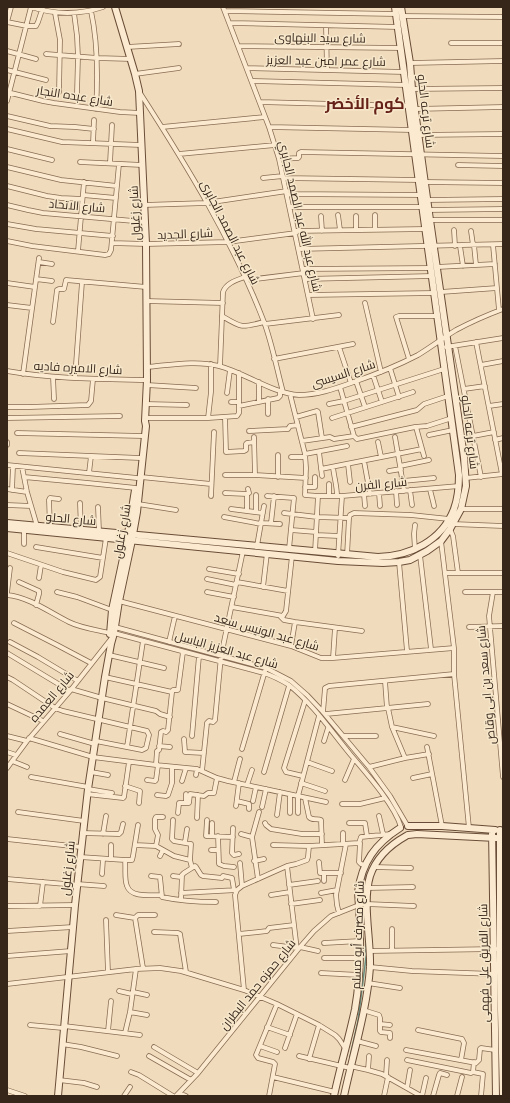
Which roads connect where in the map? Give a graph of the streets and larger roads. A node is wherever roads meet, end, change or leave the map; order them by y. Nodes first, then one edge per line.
1 (11, 7) edge
2 (31, 7) edge
3 (103, 7) edge
4 (115, 7) edge
5 (395, 7) edge
6 (402, 7) edge
7 (43, 9) edge
8 (224, 9) edge
9 (91, 11) junction
10 (55, 13) junction
11 (74, 13) junction
12 (399, 15) junction
13 (503, 17) edge
14 (7, 22) edge
15 (230, 23) junction
16 (27, 26) junction
17 (326, 26) junction
18 (398, 27) junction
19 (451, 43) dead end
20 (503, 43) edge
21 (179, 44) dead end
22 (238, 46) junction
23 (327, 47) junction
24 (127, 48) junction
25 (401, 48) junction
26 (7, 51) edge
27 (46, 54) dead end
28 (20, 55) junction
29 (59, 55) junction
30 (78, 57) junction
31 (97, 58) junction
32 (36, 59) dead end
33 (131, 59) junction
34 (503, 61) edge
35 (410, 63) junction
36 (179, 68) dead end
37 (247, 68) junction
38 (7, 70) edge
39 (327, 70) junction
40 (404, 72) junction
41 (15, 73) junction
42 (135, 74) junction
43 (46, 80) dead end
44 (252, 80) junction
45 (406, 85) junction
46 (503, 88) edge
47 (412, 89) junction
48 (139, 91) junction
49 (8, 92) edge
50 (59, 92) dead end
51 (77, 94) dead end
52 (7, 101) edge
53 (260, 102) junction
54 (409, 106) junction
55 (503, 107) edge
56 (96, 109) junction
57 (415, 109) junction
58 (140, 113) junction
59 (7, 116) edge
60 (265, 117) junction
61 (94, 120) dead end
62 (112, 125) dead end
63 (162, 127) junction
64 (269, 127) junction
65 (94, 128) junction
66 (7, 129) edge
67 (412, 130) junction
68 (503, 134) edge
69 (418, 135) junction
70 (93, 143) junction
71 (111, 144) junction
72 (141, 144) junction
73 (275, 145) junction
74 (7, 149) edge
75 (179, 154) junction
76 (418, 155) junction
77 (503, 156) edge
78 (279, 159) junction
79 (52, 160) dead end
80 (80, 162) dead end
81 (110, 163) junction
82 (119, 164) junction
83 (142, 165) junction
84 (458, 165) dead end
85 (503, 166) edge
86 (7, 167) edge
87 (283, 177) junction
88 (263, 178) dead end
89 (422, 181) junction
90 (84, 182) junction
91 (503, 183) edge
92 (7, 186) edge
93 (117, 186) junction
94 (287, 192) junction
95 (422, 195) junction
96 (82, 197) junction
97 (116, 198) junction
98 (503, 199) edge
99 (428, 200) junction
100 (206, 203) junction
101 (7, 205) edge
102 (144, 205) junction
103 (290, 207) junction
104 (426, 209) junction
105 (503, 209) edge
106 (338, 215) dead end
107 (375, 215) dead end
108 (81, 216) junction
109 (321, 216) dead end
110 (356, 216) dead end
111 (114, 218) junction
112 (430, 220) junction
113 (503, 220) edge
114 (145, 222) junction
115 (7, 224) edge
116 (426, 229) junction
117 (340, 230) junction
118 (356, 230) junction
119 (375, 230) junction
120 (454, 230) dead end
121 (322, 231) junction
122 (471, 231) dead end
123 (295, 232) junction
124 (79, 233) junction
125 (113, 236) junction
126 (7, 241) edge
127 (228, 242) junction
128 (112, 243) junction
129 (146, 244) junction
130 (503, 244) edge
131 (473, 245) junction
132 (493, 245) junction
133 (458, 246) junction
134 (431, 247) junction
135 (299, 249) junction
136 (78, 251) junction
137 (52, 264) dead end
138 (495, 264) junction
139 (476, 265) junction
140 (463, 266) junction
141 (434, 267) junction
142 (303, 271) junction
143 (432, 276) junction
144 (246, 278) junction
145 (36, 279) junction
146 (305, 279) junction
147 (52, 281) dead end
148 (82, 282) junction
149 (7, 283) edge
150 (35, 287) junction
151 (146, 287) junction
152 (497, 288) junction
153 (437, 292) junction
154 (308, 295) junction
155 (146, 301) junction
156 (223, 303) junction
157 (365, 303) dead end
158 (7, 305) edge
159 (32, 308) junction
160 (501, 310) edge
161 (339, 315) dead end
162 (222, 316) junction
163 (437, 316) junction
164 (313, 319) junction
165 (53, 322) dead end
166 (264, 323) junction
167 (447, 336) junction
168 (503, 338) edge
169 (441, 340) junction
170 (476, 342) junction
171 (353, 344) dead end
172 (452, 346) junction
173 (339, 347) junction
174 (442, 348) junction
175 (274, 359) junction
176 (409, 359) junction
177 (503, 361) edge
178 (211, 364) junction
179 (481, 365) junction
180 (220, 366) junction
181 (147, 367) junction
182 (390, 368) junction
183 (444, 369) junction
184 (230, 370) junction
185 (7, 372) edge
186 (381, 372) junction
187 (239, 373) junction
188 (23, 374) junction
189 (373, 375) junction
190 (53, 377) junction
191 (75, 378) junction
192 (92, 379) junction
193 (356, 381) junction
194 (259, 382) junction
195 (147, 383) junction
196 (351, 383) junction
197 (395, 384) junction
198 (485, 386) junction
199 (340, 387) junction
200 (196, 388) dead end
201 (464, 389) junction
202 (378, 390) junction
203 (282, 392) junction
204 (413, 392) dead end
205 (227, 393) dead end
206 (290, 394) junction
207 (361, 395) junction
208 (448, 396) junction
209 (400, 397) junction
210 (54, 399) dead end
211 (268, 399) junction
212 (344, 401) junction
213 (231, 402) dead end
214 (259, 402) junction
215 (382, 402) junction
216 (146, 404) junction
217 (239, 404) junction
218 (329, 404) dead end
219 (503, 404) edge
220 (188, 405) dead end
221 (488, 406) junction
222 (7, 407) edge
223 (365, 407) junction
224 (347, 412) junction
225 (268, 414) dead end
226 (120, 416) dead end
227 (296, 416) junction
228 (225, 417) junction
229 (7, 418) edge
230 (208, 418) junction
231 (332, 418) dead end
232 (452, 418) junction
233 (145, 420) junction
234 (298, 425) junction
235 (416, 426) junction
236 (351, 427) junction
237 (453, 430) junction
238 (248, 431) dead end
239 (17, 432) dead end
240 (214, 432) dead end
241 (494, 432) junction
242 (429, 435) dead end
243 (142, 436) junction
244 (354, 436) junction
245 (473, 436) junction
246 (322, 438) junction
247 (395, 438) dead end
248 (503, 438) edge
249 (495, 440) junction
250 (302, 441) junction
251 (7, 442) edge
252 (378, 442) dead end
253 (459, 443) junction
254 (7, 445) edge
255 (347, 446) dead end
256 (422, 449) junction
257 (319, 452) junction
258 (19, 453) dead end
259 (398, 454) junction
260 (278, 455) dead end
261 (91, 456) junction
262 (305, 456) junction
263 (424, 456) dead end
264 (291, 457) dead end
265 (381, 457) junction
266 (140, 458) junction
267 (364, 460) junction
268 (430, 460) dead end
269 (348, 464) junction
270 (7, 465) edge
271 (13, 466) junction
272 (22, 467) junction
273 (333, 467) junction
274 (400, 467) junction
275 (321, 469) junction
276 (389, 471) dead end
277 (89, 473) junction
278 (502, 474) edge
279 (255, 475) junction
280 (225, 476) dead end
281 (322, 476) dead end
282 (24, 477) junction
283 (139, 477) junction
284 (278, 477) junction
285 (481, 477) junction
286 (306, 478) junction
287 (315, 478) dead end
288 (434, 478) dead end
289 (466, 478) junction
290 (403, 481) junction
291 (350, 482) dead end
292 (211, 484) junction
293 (329, 484) dead end
294 (459, 486) junction
295 (305, 487) junction
296 (136, 488) junction
297 (248, 489) dead end
298 (430, 489) junction
299 (9, 490) edge
300 (410, 490) junction
301 (396, 491) junction
302 (404, 491) junction
303 (27, 492) junction
304 (225, 493) dead end
305 (379, 493) junction
306 (247, 494) junction
307 (364, 494) junction
308 (370, 494) junction
309 (256, 495) dead end
310 (211, 496) dead end
311 (266, 496) dead end
312 (274, 496) junction
313 (318, 496) junction
314 (330, 496) junction
315 (339, 496) junction
316 (59, 499) dead end
317 (80, 503) dead end
318 (138, 504) junction
319 (7, 505) edge
320 (397, 505) dead end
321 (412, 505) dead end
322 (31, 506) junction
323 (264, 506) dead end
324 (365, 506) dead end
325 (380, 506) dead end
326 (434, 506) dead end
327 (98, 507) dead end
328 (231, 509) dead end
329 (461, 509) junction
330 (503, 509) edge
331 (176, 510) dead end
332 (247, 511) junction
333 (256, 512) junction
334 (263, 512) junction
335 (284, 513) dead end
336 (293, 514) junction
337 (350, 516) junction
338 (224, 517) dead end
339 (318, 517) junction
340 (340, 518) junction
341 (7, 523) edge
342 (262, 524) junction
343 (271, 524) junction
344 (280, 524) dead end
345 (451, 524) junction
346 (37, 526) junction
347 (415, 526) dead end
348 (503, 526) edge
349 (50, 527) junction
350 (7, 528) edge
351 (24, 530) junction
352 (81, 530) junction
353 (291, 530) junction
354 (99, 531) junction
355 (91, 533) junction
356 (316, 533) junction
357 (340, 536) junction
358 (130, 537) junction
359 (106, 538) junction
360 (441, 540) junction
361 (24, 544) dead end
362 (257, 546) junction
363 (36, 547) dead end
364 (289, 549) junction
365 (415, 550) junction
366 (244, 551) junction
367 (315, 552) junction
368 (7, 553) edge
369 (268, 554) junction
370 (338, 554) junction
371 (347, 555) junction
372 (420, 555) junction
373 (292, 556) junction
374 (103, 558) junction
375 (338, 561) junction
376 (399, 562) junction
377 (41, 565) junction
378 (10, 568) dead end
379 (209, 569) dead end
380 (445, 572) junction
381 (458, 572) junction
382 (503, 573) edge
383 (239, 574) junction
384 (39, 578) dead end
385 (208, 579) dead end
386 (19, 582) dead end
387 (237, 584) junction
388 (263, 587) junction
389 (288, 591) junction
390 (57, 592) dead end
391 (207, 592) dead end
392 (465, 592) dead end
393 (493, 592) junction
394 (503, 592) edge
395 (7, 594) edge
396 (234, 597) junction
397 (119, 601) junction
398 (36, 604) junction
399 (232, 606) junction
400 (112, 610) junction
401 (175, 616) junction
402 (280, 616) junction
403 (295, 622) junction
404 (14, 623) dead end
405 (490, 626) junction
406 (503, 626) edge
407 (469, 627) dead end
408 (335, 628) junction
409 (227, 629) junction
410 (362, 631) dead end
411 (112, 636) junction
412 (143, 641) junction
413 (10, 642) dead end
414 (169, 642) junction
415 (291, 646) junction
416 (454, 648) junction
417 (431, 649) junction
418 (183, 652) junction
419 (407, 652) junction
420 (7, 654) edge
421 (109, 655) junction
422 (199, 656) junction
423 (221, 656) junction
424 (333, 658) junction
425 (221, 661) junction
426 (140, 662) junction
427 (91, 663) junction
428 (164, 668) dead end
429 (265, 670) junction
430 (454, 674) junction
431 (105, 677) junction
432 (7, 678) edge
433 (78, 681) junction
434 (384, 681) junction
435 (137, 684) junction
436 (289, 686) junction
437 (70, 690) junction
438 (172, 692) junction
439 (102, 698) junction
440 (305, 701) junction
441 (7, 704) edge
442 (428, 704) dead end
443 (134, 705) junction
444 (55, 708) junction
445 (388, 708) junction
446 (324, 713) junction
447 (319, 716) junction
448 (170, 717) junction
449 (99, 720) junction
450 (42, 722) junction
451 (130, 727) junction
452 (392, 727) junction
453 (328, 728) junction
454 (60, 734) dead end
455 (7, 736) edge
456 (192, 736) dead end
457 (343, 736) junction
458 (376, 736) dead end
459 (434, 736) dead end
460 (28, 739) junction
461 (184, 739) dead end
462 (501, 740) edge
463 (324, 741) dead end
464 (95, 743) junction
465 (159, 746) junction
466 (128, 747) junction
467 (427, 747) dead end
468 (170, 748) dead end
469 (242, 749) dead end
470 (7, 752) edge
471 (204, 753) junction
472 (428, 754) junction
473 (16, 755) junction
474 (93, 757) junction
475 (405, 758) junction
476 (240, 759) dead end
477 (354, 759) junction
478 (12, 761) junction
479 (129, 762) junction
480 (307, 762) junction
481 (157, 765) junction
482 (27, 767) dead end
483 (172, 767) junction
484 (368, 767) junction
485 (7, 768) edge
486 (186, 768) junction
487 (199, 770) junction
488 (252, 770) dead end
489 (332, 771) dead end
490 (91, 772) junction
491 (264, 772) dead end
492 (432, 774) junction
493 (108, 775) dead end
494 (196, 775) dead end
495 (303, 776) junction
496 (31, 777) dead end
497 (503, 777) edge
498 (217, 778) junction
499 (413, 778) dead end
500 (147, 780) dead end
501 (345, 780) dead end
502 (182, 781) dead end
503 (237, 783) junction
504 (302, 783) junction
505 (247, 785) junction
506 (125, 786) junction
507 (256, 787) junction
508 (266, 789) junction
509 (88, 790) junction
510 (325, 791) dead end
511 (280, 792) junction
512 (112, 793) dead end
513 (186, 794) dead end
514 (157, 795) dead end
515 (198, 795) junction
516 (290, 795) junction
517 (298, 796) junction
518 (305, 798) junction
519 (385, 798) junction
520 (253, 801) dead end
521 (326, 802) dead end
522 (139, 803) dead end
523 (186, 803) junction
524 (342, 804) dead end
525 (262, 807) dead end
526 (249, 810) dead end
527 (18, 812) dead end
528 (259, 812) dead end
529 (290, 813) dead end
530 (298, 813) dead end
531 (178, 814) dead end
532 (277, 815) dead end
533 (106, 816) dead end
534 (379, 816) dead end
535 (164, 817) dead end
536 (197, 818) dead end
537 (174, 820) dead end
538 (207, 820) dead end
539 (84, 821) junction
540 (149, 823) dead end
541 (155, 823) junction
542 (212, 823) dead end
543 (265, 823) dead end
544 (350, 823) dead end
545 (123, 824) dead end
546 (138, 825) dead end
547 (442, 826) junction
548 (404, 827) junction
549 (233, 828) dead end
550 (469, 828) junction
551 (186, 829) dead end
552 (492, 830) junction
553 (502, 831) edge
554 (82, 833) junction
555 (102, 834) junction
556 (241, 834) dead end
557 (322, 834) junction
558 (343, 834) dead end
559 (383, 834) junction
560 (392, 834) junction
561 (212, 836) junction
562 (218, 836) junction
563 (367, 836) junction
564 (407, 836) junction
565 (233, 837) junction
566 (252, 837) junction
567 (7, 838) edge
568 (492, 838) junction
569 (502, 839) edge
570 (185, 842) junction
571 (360, 842) junction
572 (345, 844) junction
573 (111, 845) dead end
574 (135, 845) junction
575 (273, 845) dead end
576 (322, 845) junction
577 (156, 846) junction
578 (310, 846) junction
579 (80, 847) junction
580 (163, 850) junction
581 (211, 850) dead end
582 (218, 850) junction
583 (239, 854) dead end
584 (80, 856) junction
585 (160, 856) dead end
586 (103, 858) junction
587 (111, 859) junction
588 (264, 859) dead end
589 (125, 860) junction
590 (190, 860) junction
591 (254, 861) junction
592 (319, 862) dead end
593 (240, 863) dead end
594 (365, 865) junction
595 (224, 866) junction
596 (286, 866) junction
597 (234, 867) dead end
598 (374, 867) junction
599 (192, 868) junction
600 (412, 868) dead end
601 (324, 873) junction
602 (341, 873) junction
603 (102, 874) dead end
604 (151, 876) dead end
605 (173, 876) dead end
606 (224, 876) junction
607 (182, 877) junction
608 (7, 879) edge
609 (258, 879) junction
610 (318, 881) dead end
611 (324, 881) dead end
612 (43, 882) junction
613 (77, 884) junction
614 (289, 885) junction
615 (104, 886) dead end
616 (414, 887) dead end
617 (238, 888) junction
618 (368, 888) junction
619 (337, 890) junction
620 (290, 892) junction
621 (173, 893) dead end
622 (181, 893) junction
623 (321, 893) dead end
624 (271, 894) dead end
625 (161, 895) junction
626 (173, 899) junction
627 (181, 899) junction
628 (502, 899) edge
629 (320, 900) dead end
630 (216, 902) dead end
631 (291, 904) junction
632 (367, 904) junction
633 (74, 905) junction
634 (359, 905) junction
635 (7, 906) edge
636 (40, 906) junction
637 (414, 906) dead end
638 (339, 913) junction
639 (116, 915) dead end
640 (155, 915) dead end
641 (135, 918) junction
642 (106, 920) dead end
643 (294, 925) junction
644 (73, 927) junction
645 (502, 927) edge
646 (392, 929) dead end
647 (7, 931) edge
648 (154, 932) dead end
649 (239, 934) junction
650 (360, 941) junction
651 (324, 943) dead end
652 (273, 945) dead end
653 (298, 948) junction
654 (497, 949) junction
655 (392, 950) junction
656 (71, 951) junction
657 (318, 951) dead end
658 (370, 951) junction
659 (7, 956) edge
660 (324, 958) dead end
661 (360, 958) junction
662 (502, 966) edge
663 (370, 967) junction
664 (143, 968) junction
665 (136, 969) junction
666 (108, 972) junction
667 (186, 972) junction
668 (321, 973) dead end
669 (494, 974) junction
670 (359, 975) junction
671 (68, 977) junction
672 (368, 983) junction
673 (7, 984) edge
674 (502, 984) edge
675 (400, 988) dead end
676 (244, 990) junction
677 (119, 991) dead end
678 (132, 993) junction
679 (147, 995) dead end
680 (260, 997) junction
681 (111, 1001) dead end
682 (277, 1004) junction
683 (502, 1005) edge
684 (363, 1010) junction
685 (130, 1012) junction
686 (297, 1014) junction
687 (147, 1015) dead end
688 (380, 1024) junction
689 (390, 1024) dead end
690 (30, 1025) dead end
691 (319, 1025) junction
692 (502, 1026) edge
693 (64, 1027) junction
694 (267, 1027) junction
695 (418, 1030) dead end
696 (108, 1031) junction
697 (125, 1033) junction
698 (140, 1035) dead end
699 (290, 1035) junction
700 (390, 1038) dead end
701 (347, 1041) junction
702 (356, 1042) junction
703 (62, 1044) junction
704 (260, 1046) junction
705 (376, 1046) dead end
706 (154, 1047) dead end
707 (286, 1048) dead end
708 (345, 1049) junction
709 (495, 1049) junction
710 (502, 1049) edge
711 (406, 1050) dead end
712 (277, 1052) dead end
713 (117, 1056) dead end
714 (149, 1056) dead end
715 (299, 1056) dead end
716 (368, 1056) dead end
717 (309, 1059) junction
718 (503, 1059) edge
719 (387, 1060) dead end
720 (407, 1060) dead end
721 (461, 1060) junction
722 (474, 1062) junction
723 (340, 1066) junction
724 (350, 1067) junction
725 (368, 1070) junction
726 (410, 1070) dead end
727 (131, 1072) dead end
728 (198, 1072) junction
729 (473, 1072) junction
730 (447, 1075) dead end
731 (273, 1077) junction
732 (387, 1077) junction
733 (462, 1077) dead end
734 (426, 1078) dead end
735 (59, 1080) junction
736 (191, 1080) junction
737 (97, 1088) dead end
738 (130, 1088) dead end
739 (407, 1088) junction
740 (7, 1090) edge
741 (334, 1094) edge
742 (178, 1095) edge
743 (25, 1096) edge
744 (58, 1096) edge
745 (124, 1096) edge
746 (173, 1096) edge
747 (186, 1096) edge
748 (269, 1096) edge
749 (344, 1096) edge
750 (384, 1096) edge
751 (422, 1096) edge
752 (433, 1096) edge
753 (457, 1096) edge
754 (481, 1096) edge
755 (496, 1096) edge
756 (503, 1096) edge

1 - 14 street
2 - 7 street
2 - 16 street
3 - 9 street
4 - 24 street, شارع زغلول
5 - 12 street, شارع ترعه الحلو
6 - 12 street, شارع ترعه الحلو
7 - 10 street
7 - 16 street
8 - 12 street
8 - 15 street, شارع عبد الله عبد الصمد الجابري
9 - 11 street
9 - 31 street
10 - 11 street
10 - 29 street
11 - 30 street
12 - 13 street
12 - 18 street, شارع ترعه الحلو
12 - 35 street, شارع ترعه الحلو
14 - 16 street
15 - 17 street
15 - 22 street, شارع عبد الله عبد الصمد الجابري
16 - 28 street
17 - 18 street
17 - 23 street
18 - 25 street, شارع ترعه الحلو
19 - 20 street
21 - 24 street
22 - 23 street, شارع سيد البنهاوى
22 - 37 street, شارع عبد الله عبد الصمد الجابري
23 - 25 street, شارع سيد البنهاوى
23 - 39 street
24 - 33 street, شارع زغلول
25 - 40 street, شارع ترعه الحلو
26 - 28 street
27 - 29 street
28 - 32 street
28 - 41 street
29 - 30 street
29 - 50 street
30 - 31 street
30 - 51 street
31 - 33 street
31 - 56 street
33 - 42 street, شارع زغلول
34 - 35 street
35 - 47 street, شارع ترعه الحلو
36 - 42 street
37 - 39 street, شارع عمر امين عبد العزيز
37 - 44 street, شارع عبد الله عبد الصمد الجابري
38 - 41 street
39 - 40 street, شارع عمر امين عبد العزيز
40 - 45 street, شارع ترعه الحلو
41 - 43 street
41 - 49 street
42 - 48 street, شارع زغلول
44 - 45 street
44 - 53 street, شارع عبد الله عبد الصمد الجابري
45 - 54 street, شارع ترعه الحلو
46 - 47 street
47 - 57 street, شارع ترعه الحلو
48 - 58 street, شارع زغلول
48 - 63 street, شارع عبد الصمد الجابرى
49 - 52 street
49 - 56 street, شارع عبده النجار
53 - 54 street
53 - 60 street, شارع عبد الله عبد الصمد الجابري
54 - 67 street, شارع ترعه الحلو
55 - 57 street
56 - 58 street, شارع عبده النجار
57 - 69 street, شارع ترعه الحلو
58 - 72 street, شارع زغلول
59 - 65 street
60 - 63 street
60 - 64 street, شارع عبد الله عبد الصمد الجابري
61 - 65 street
62 - 71 street
63 - 75 street, شارع عبد الصمد الجابرى
64 - 67 street
64 - 73 street, شارع عبد الله عبد الصمد الجابري
65 - 70 street
66 - 70 street
67 - 76 street, شارع ترعه الحلو
68 - 69 street
69 - 76 street, شارع ترعه الحلو
70 - 71 street
71 - 72 street
71 - 81 street
72 - 83 street, شارع زغلول
73 - 75 street
73 - 78 street, شارع عبد الله عبد الصمد الجابري
74 - 79 street
75 - 100 street, شارع عبد الصمد الجابرى
76 - 77 street
76 - 78 street
76 - 89 street, شارع ترعه الحلو
78 - 87 street, شارع عبد الله عبد الصمد الجابري
80 - 81 street
81 - 82 street
82 - 83 street
82 - 93 street
83 - 102 street, شارع زغلول
84 - 85 street
86 - 90 street
87 - 88 street
87 - 89 street
87 - 94 street, شارع عبد الله عبد الصمد الجابري
89 - 91 street
89 - 95 street, شارع ترعه الحلو
89 - 99 street, شارع ترعه الحلو
90 - 93 street
90 - 96 street
92 - 96 street
93 - 97 street
94 - 95 street
94 - 100 street
94 - 103 street, شارع عبد الله عبد الصمد الجابري
95 - 104 street, شارع ترعه الحلو
96 - 97 street
96 - 108 street
97 - 111 street
98 - 99 street
99 - 104 street, شارع ترعه الحلو
100 - 102 street
100 - 127 street, شارع عبد الصمد الجابرى
101 - 108 street, شارع الاتحاد
102 - 114 street, شارع زغلول
103 - 104 street
103 - 123 street, شارع عبد الله عبد الصمد الجابري
104 - 105 street
104 - 112 street, شارع ترعه الحلو
104 - 116 street, شارع ترعه الحلو
106 - 117 street
107 - 119 street
108 - 111 street, شارع الاتحاد
108 - 124 street
109 - 121 street
110 - 118 street
111 - 114 street, شارع الاتحاد
111 - 125 street
112 - 113 street
112 - 134 street, شارع ترعه الحلو
114 - 129 street, شارع زغلول
115 - 124 street
116 - 119 street, شارع الجديد
116 - 134 street, شارع ترعه الحلو
117 - 118 street, شارع الجديد
117 - 121 street, شارع الجديد
118 - 119 street, شارع الجديد
120 - 133 street
121 - 123 street, شارع الجديد
122 - 131 street
123 - 127 street, شارع الجديد
123 - 135 street, شارع عبد الله عبد الصمد الجابري
124 - 125 street
124 - 136 street
125 - 128 street
126 - 136 street
127 - 129 street, شارع الجديد
127 - 144 street, شارع عبد الصمد الجابرى
128 - 129 street, شارع الجديد
128 - 136 street
129 - 151 street, شارع زغلول
130 - 132 street
131 - 132 street
131 - 133 street
131 - 139 street
132 - 138 street
133 - 134 street
133 - 140 street
134 - 135 street
134 - 141 street, شارع ترعه الحلو
135 - 142 street, شارع عبد الله عبد الصمد الجابري
137 - 145 street
138 - 139 street
138 - 152 street
139 - 140 street
140 - 141 street
141 - 142 street
141 - 143 street, شارع ترعه الحلو
141 - 153 street, شارع ترعه الحلو
142 - 144 street
142 - 146 street, شارع عبد الله عبد الصمد الجابري
143 - 146 street
143 - 153 street, شارع ترعه الحلو
144 - 156 street
144 - 166 street, شارع عبد الصمد الجابرى
145 - 147 street
145 - 150 street
146 - 154 street, شارع عبد الله عبد الصمد الجابري
148 - 151 street
148 - 165 street
148 - 191 street
149 - 150 street
150 - 159 street
151 - 155 street, شارع زغلول
152 - 153 street
152 - 160 street
153 - 154 street
153 - 163 street, شارع ترعه الحلو
153 - 167 street, شارع ترعه الحلو
154 - 164 street, شارع عبد الله عبد الصمد الجابري
155 - 156 street
155 - 181 street, شارع زغلول
156 - 162 street
157 - 186 street
158 - 159 street
159 - 188 street
160 - 167 street, شارع السيسى
161 - 164 street
162 - 166 street
162 - 180 street
163 - 169 street, شارع ترعه الحلو
163 - 176 street
164 - 166 street
166 - 175 street, شارع عبد الصمد الجابرى
167 - 169 street, شارع السيسى
167 - 172 street, شارع ترعه الحلو
168 - 170 street
169 - 174 street, شارع ترعه الحلو
169 - 176 street, شارع السيسى
170 - 172 street
170 - 179 street
171 - 173 street
172 - 174 street
172 - 201 street
172 - 253 street, شارع ترعه الحلو
173 - 175 street
173 - 196 street
174 - 183 street, شارع ترعه الحلو
175 - 203 street, شارع عبد الصمد الجابرى
176 - 182 street, شارع السيسى
177 - 179 street
178 - 180 street, شارع السيسى
178 - 181 street, شارع السيسى
178 - 230 street
179 - 198 street
180 - 184 street, شارع السيسى
181 - 195 street, شارع زغلول
182 - 186 street, شارع السيسى
182 - 197 street
183 - 197 street
183 - 208 street, شارع ترعه الحلو
184 - 187 street, شارع السيسى
184 - 205 street
185 - 188 street, شارع الاميره فاديه
186 - 189 street, شارع السيسى
187 - 194 street, شارع السيسى
187 - 217 street
188 - 190 street, شارع الاميره فاديه
189 - 193 street, شارع السيسى
189 - 202 street
190 - 191 street, شارع الاميره فاديه
190 - 210 street
191 - 192 street, شارع الاميره فاديه
192 - 195 street, شارع الاميره فاديه
192 - 222 street
193 - 196 street, شارع السيسى
193 - 207 street
194 - 203 street, شارع السيسى
194 - 214 street
195 - 200 street, شارع الاميره فاديه
195 - 216 street, شارع زغلول
196 - 199 street, شارع السيسى
197 - 202 street
197 - 209 street
198 - 201 street
198 - 221 street
199 - 206 street, شارع السيسى
199 - 212 street
201 - 245 street
202 - 207 street
202 - 215 street
203 - 206 street, شارع السيسى
203 - 211 street
204 - 209 street
206 - 227 street
207 - 212 street
207 - 223 street
208 - 232 street, شارع ترعه الحلو
208 - 236 street
209 - 215 street
211 - 214 street
211 - 225 street
212 - 218 street
212 - 224 street
213 - 217 street
214 - 217 street
215 - 223 street
216 - 220 street
216 - 233 street, شارع زغلول
217 - 228 street
219 - 221 street
221 - 241 street
223 - 224 street
224 - 231 street
224 - 236 street
226 - 229 street
227 - 234 street
227 - 246 street
228 - 230 street
228 - 279 street
230 - 233 street
232 - 235 street
232 - 237 street, شارع ترعه الحلو
233 - 243 street, شارع زغلول
233 - 283 street, شارع زغلول
234 - 238 street
234 - 250 street
235 - 244 street
235 - 256 street
236 - 244 street
237 - 242 street
237 - 253 street, شارع ترعه الحلو
239 - 243 street
240 - 292 street
241 - 245 street
241 - 249 street
243 - 266 street, شارع زغلول
244 - 246 street
245 - 285 street
246 - 250 street
247 - 259 street
248 - 249 street
249 - 278 street
250 - 262 street
251 - 254 street
252 - 265 street
253 - 289 street, شارع ترعه الحلو
253 - 294 street, شارع ترعه الحلو
255 - 257 street
256 - 259 street
256 - 263 street
257 - 262 street
257 - 275 street
258 - 261 street
259 - 265 street
259 - 274 street
260 - 284 street
261 - 266 street
261 - 277 street
262 - 264 street
262 - 286 street
265 - 267 street
266 - 283 street, شارع زغلول
267 - 269 street
267 - 308 street
268 - 274 street
269 - 273 street
269 - 291 street
270 - 271 street
271 - 272 street
271 - 299 street
272 - 277 street
272 - 282 street
273 - 275 street
273 - 315 street
274 - 276 street
274 - 290 street
275 - 281 street
277 - 283 street
278 - 285 street
279 - 280 street
279 - 284 street
282 - 296 street
282 - 303 street
283 - 292 street
283 - 296 street, شارع زغلول
283 - 318 street, شارع زغلول
284 - 286 street
285 - 289 street
286 - 295 street
287 - 295 street
288 - 290 street
289 - 329 street, شارع ترعه الحلو
290 - 302 street
292 - 310 street
293 - 314 street
294 - 298 street, شارع الفرن
294 - 345 street, شارع ترعه الحلو
295 - 313 street, شارع الفرن
296 - 358 street, شارع زغلول
297 - 306 street
298 - 300 street, شارع الفرن
298 - 326 street
299 - 303 street
300 - 302 street, شارع الفرن
300 - 321 street
301 - 302 street, شارع الفرن
301 - 305 street, شارع الفرن
301 - 320 street
303 - 322 street
304 - 306 street
305 - 308 street, شارع الفرن
305 - 325 street
306 - 332 street
307 - 308 street, شارع الفرن
307 - 315 street, شارع الفرن
307 - 324 street
309 - 333 street
311 - 312 street
312 - 336 street
312 - 343 street
313 - 314 street, شارع الفرن
313 - 339 street
314 - 315 street, شارع الفرن
315 - 340 street
316 - 349 street
317 - 352 street
318 - 331 street
318 - 358 street, شارع زغلول
319 - 322 street
322 - 346 street
323 - 334 street
327 - 354 street
328 - 332 street
329 - 330 street
329 - 345 street, شارع ترعه الحلو
332 - 333 street
333 - 334 street
334 - 342 street
335 - 336 street
336 - 339 street
336 - 353 street
337 - 340 street
337 - 345 street
337 - 371 street
338 - 342 street
339 - 340 street
339 - 356 street
340 - 357 street
341 - 346 street, شارع الحلو
342 - 343 street
342 - 362 street
343 - 344 street
345 - 348 street
345 - 360 street, شارع ترعه الحلو
345 - 365 street, شارع ترعه الحلو
345 - 381 street
346 - 349 street, شارع الحلو
347 - 365 street
349 - 352 street, شارع الحلو
350 - 351 street, شارع الحلو
351 - 355 street, شارع الحلو
351 - 361 street
352 - 355 street, شارع الحلو
353 - 356 street
353 - 364 street
354 - 355 street, شارع الحلو
354 - 358 street, شارع الحلو
355 - 359 street, شارع الحلو
356 - 357 street
356 - 367 street
357 - 370 street
358 - 359 street, شارع الحلو
358 - 362 street, شارع ترعه الحلو
358 - 366 street, شارع ترعه الحلو
358 - 397 street, شارع زغلول
358 - 400 street, شارع زغلول
359 - 374 street
360 - 372 street, شارع ترعه الحلو
360 - 380 street
362 - 364 street, شارع ترعه الحلو
363 - 374 street
364 - 367 street, شارع ترعه الحلو
365 - 371 street, شارع ترعه الحلو
366 - 369 street, شارع ترعه الحلو
366 - 383 street
367 - 370 street, شارع ترعه الحلو
368 - 377 street
369 - 373 street, شارع ترعه الحلو
369 - 388 street
370 - 371 street, شارع ترعه الحلو
370 - 375 street
372 - 376 street, شارع ترعه الحلو
372 - 417 street
373 - 375 street, شارع ترعه الحلو
373 - 389 street
374 - 377 street
375 - 376 street, شارع ترعه الحلو
376 - 419 street
377 - 384 street
378 - 395 street
379 - 383 street
380 - 381 street
380 - 416 street
381 - 382 street
383 - 387 street
385 - 387 street
386 - 398 street
387 - 388 street
387 - 396 street
388 - 389 street
389 - 402 street
390 - 400 street
391 - 396 street
392 - 393 street
393 - 394 street
393 - 405 street, شارع سعد بن ابى وقاص
395 - 398 street
396 - 399 street
397 - 401 street, شارع عبد الونيس سعد
397 - 411 street, شارع زغلول
398 - 411 street
399 - 402 street
399 - 409 street
400 - 411 street, شارع زغلول
401 - 409 street, شارع عبد الونيس سعد
401 - 414 street
402 - 403 street
403 - 408 street
403 - 415 street
404 - 427 street
405 - 406 street
405 - 407 street
405 - 462 street, شارع سعد بن ابى وقاص
408 - 410 street
408 - 424 street
409 - 415 street, شارع عبد الونيس سعد
409 - 423 street
411 - 412 street, شارع عبد العزيز الباسل
411 - 414 street, شارع عبد العزيز الباسل
411 - 421 street, شارع زغلول
411 - 427 street, شارع العمده
412 - 418 street, شارع عبد العزيز الباسل
412 - 426 street
413 - 433 street
414 - 423 street, شارع عبد العزيز الباسل
415 - 424 street, شارع عبد الونيس سعد
416 - 417 street, شارع عبد الونيس سعد
416 - 430 street
417 - 419 street, شارع عبد الونيس سعد
418 - 422 street, شارع عبد العزيز الباسل
418 - 438 street
419 - 424 street, شارع عبد الونيس سعد
420 - 437 street
421 - 426 street
421 - 431 street, شارع زغلول
422 - 425 street, شارع عبد العزيز الباسل
422 - 456 street
423 - 425 street
423 - 429 street, شارع عبد العزيز الباسل
425 - 429 street, شارع عبد العزيز الباسل
425 - 471 street
426 - 428 street
426 - 435 street
427 - 433 street, شارع العمده
429 - 436 street, شارع عبد العزيز الباسل
429 - 446 street, شارع عبد العزيز الباسل
429 - 469 street
430 - 434 street
430 - 550 street
431 - 435 street
431 - 439 street, شارع زغلول
432 - 444 street
433 - 437 street, شارع العمده
434 - 445 street
434 - 446 street
435 - 438 street
435 - 443 street
436 - 440 street, شارع عبد العزيز الباسل
436 - 491 street
437 - 439 street
437 - 444 street, شارع العمده
438 - 448 street
439 - 443 street
439 - 449 street, شارع زغلول
440 - 447 street, شارع عبد العزيز الباسل
440 - 495 street
441 - 450 street
442 - 445 street
443 - 448 street
443 - 451 street
444 - 449 street
444 - 450 street, شارع العمده
445 - 446 street
445 - 452 street
446 - 457 street, شارع عبد العزيز الباسل
447 - 453 street, شارع عبد العزيز الباسل
447 - 480 street
448 - 465 street
449 - 451 street
449 - 464 street, شارع زغلول
450 - 460 street, شارع العمده
451 - 466 street
451 - 466 street
452 - 459 street
452 - 475 street
453 - 463 street
453 - 477 street, شارع عبد العزيز الباسل
454 - 464 street
455 - 460 street
457 - 458 street
457 - 484 street, شارع عبد العزيز الباسل
460 - 473 street, شارع العمده
460 - 474 street
461 - 471 street
462 - 497 street, شارع سعد بن ابى وقاص
464 - 466 street
464 - 474 street, شارع زغلول
465 - 468 street
465 - 481 street
467 - 472 street
470 - 473 street
471 - 487 street
472 - 475 street
472 - 492 street
473 - 478 street, شارع العمده
474 - 479 street
474 - 490 street, شارع زغلول
475 - 484 street
476 - 503 street
477 - 501 street
477 - 519 street, شارع عبد العزيز الباسل
478 - 482 street
478 - 485 street, شارع العمده
479 - 481 street
479 - 506 street
480 - 489 street
480 - 495 street
481 - 483 street
481 - 500 street
483 - 486 street
483 - 514 street
484 - 548 street, شارع عبد العزيز الباسل
486 - 487 street
486 - 502 street
487 - 494 street
487 - 498 street
488 - 505 street
490 - 493 street
490 - 509 street, شارع زغلول
492 - 499 street
492 - 547 street
495 - 504 street
496 - 509 street
498 - 503 street
498 - 515 street
503 - 505 street
503 - 526 street
504 - 510 street
504 - 517 street
505 - 507 street
506 - 509 street
506 - 522 street
507 - 508 street
507 - 520 street
508 - 511 street
508 - 525 street
509 - 512 street
509 - 539 street, شارع زغلول
511 - 516 street
511 - 532 street
513 - 523 street
515 - 523 street
515 - 536 street
516 - 517 street
516 - 529 street
517 - 518 street
517 - 530 street
518 - 521 street
518 - 557 street
519 - 524 street
519 - 548 street, شارع عبد العزيز الباسل
523 - 531 street
527 - 539 street
528 - 566 street
533 - 555 street
534 - 559 street
535 - 541 street
537 - 570 street
538 - 561 street
539 - 554 street, شارع زغلول
540 - 541 street
541 - 577 street
542 - 561 street
543 - 557 street
544 - 563 street
545 - 555 street
546 - 574 street
547 - 548 street
547 - 550 street
548 - 560 street, شارع مصرف أبو مسلم
548 - 564 street
548 - 564 street
549 - 565 street
550 - 552 street
551 - 570 street
552 - 553 street
552 - 568 street, شارع الفريق على فهمى
553 - 569 street, شارع الفريق على فهمى
554 - 555 street
554 - 579 street, شارع زغلول
556 - 566 street
557 - 576 street
558 - 572 street
559 - 560 street
559 - 563 street
560 - 594 street, شارع مصرف أبو مسلم
561 - 562 street
562 - 565 street
562 - 582 street
563 - 571 street
564 - 568 street
564 - 598 street, شارع مصرف أبو مسلم
565 - 583 street
566 - 591 street
567 - 579 street
568 - 569 street
568 - 654 street, شارع الفريق على فهمى
569 - 628 street, شارع الفريق على فهمى
570 - 590 street
571 - 572 street
571 - 594 street
572 - 576 street
572 - 602 street
573 - 587 street
574 - 577 street
574 - 589 street
575 - 578 street
576 - 578 street
577 - 580 street
578 - 596 street
579 - 584 street, شارع زغلول
580 - 585 street
580 - 590 street
581 - 582 street
582 - 595 street
584 - 586 street
584 - 613 street, شارع زغلول
586 - 587 street
586 - 603 street
587 - 589 street
588 - 591 street
589 - 625 street
590 - 599 street
591 - 609 street
592 - 601 street
593 - 617 street
594 - 634 street, شارع مصرف أبو مسلم
595 - 597 street
595 - 606 street
596 - 609 street
596 - 614 street
598 - 600 street
598 - 618 street, شارع مصرف أبو مسلم
599 - 606 street
599 - 607 street
601 - 602 street
601 - 611 street
602 - 619 street
604 - 625 street
605 - 607 street
606 - 617 street
607 - 622 street
608 - 612 street
609 - 617 street
610 - 614 street
612 - 613 street
612 - 636 street
613 - 615 street
613 - 633 street, شارع زغلول
614 - 620 street
616 - 618 street
617 - 622 street
617 - 649 street
618 - 632 street, شارع مصرف أبو مسلم
619 - 623 street
619 - 638 street
620 - 624 street
620 - 631 street
621 - 626 street
622 - 627 street
625 - 626 street
626 - 627 street
627 - 630 street
628 - 645 street, شارع الفريق على فهمى
629 - 631 street
631 - 643 street
632 - 634 street, شارع حمزه حمد البطران
632 - 637 street, شارع حمزه حمد البطران
632 - 658 street, شارع مصرف أبو مسلم
633 - 636 street
633 - 644 street, شارع زغلول
634 - 638 street, شارع حمزه حمد البطران
634 - 650 street, شارع مصرف أبو مسلم
635 - 636 street
638 - 653 street, شارع حمزه حمد البطران
639 - 641 street
640 - 641 street
641 - 664 street
642 - 666 street
643 - 649 street
643 - 653 street
644 - 647 street
644 - 656 street, شارع زغلول
645 - 654 street, شارع الفريق على فهمى
646 - 655 street
648 - 667 street
649 - 676 street
650 - 651 street
650 - 661 street, شارع مصرف أبو مسلم
652 - 653 street
653 - 657 street
653 - 680 street, شارع حمزه حمد البطران
654 - 655 street
654 - 662 street, شارع الفريق على فهمى
654 - 669 street, شارع الفريق على فهمى
655 - 658 street
656 - 659 street
656 - 671 street, شارع زغلول
658 - 663 street, شارع مصرف أبو مسلم
660 - 661 street
661 - 670 street, شارع مصرف أبو مسلم
662 - 674 street, شارع الفريق على فهمى
663 - 669 street
663 - 672 street, شارع مصرف أبو مسلم
664 - 665 street
664 - 667 street
665 - 666 street
665 - 678 street
666 - 671 street
667 - 676 street
668 - 670 street
669 - 709 street, شارع الفريق على فهمى
670 - 701 street, شارع مصرف أبو مسلم
671 - 673 street
671 - 693 street, شارع زغلول
672 - 675 street
672 - 684 street, شارع مصرف أبو مسلم
674 - 683 street, شارع الفريق على فهمى
676 - 680 street
677 - 678 street
678 - 679 street
678 - 685 street
680 - 682 street
680 - 728 street, شارع حمزه حمد البطران
681 - 696 street
682 - 686 street
682 - 694 street
683 - 692 street, شارع الفريق على فهمى
684 - 688 street
684 - 702 street, شارع مصرف أبو مسلم
685 - 687 street
685 - 697 street
686 - 691 street
686 - 699 street
688 - 689 street
688 - 700 street
690 - 693 street
691 - 708 street
691 - 717 street
692 - 710 street, شارع الفريق على فهمى
693 - 696 street
693 - 703 street, شارع زغلول
694 - 699 street
694 - 704 street
695 - 721 street
696 - 697 street
697 - 698 street
699 - 707 street
701 - 702 street
701 - 708 street, شارع مصرف أبو مسلم
702 - 705 street
702 - 724 street, شارع مصرف أبو مسلم
703 - 713 street
703 - 735 street, شارع زغلول
704 - 712 street
704 - 731 street
706 - 728 street
708 - 723 street, شارع مصرف أبو مسلم
709 - 710 street
709 - 722 street
709 - 755 street, شارع الفريق على فهمى
710 - 718 street, شارع الفريق على فهمى
711 - 721 street
714 - 736 street
715 - 717 street
716 - 725 street
717 - 723 street
718 - 756 street, شارع الفريق على فهمى
719 - 732 street
720 - 729 street
721 - 722 street
722 - 729 street
723 - 724 street
723 - 741 street, شارع مصرف أبو مسلم
724 - 725 street
724 - 749 street, شارع مصرف أبو مسلم
725 - 732 street
726 - 739 street
727 - 746 street
728 - 736 street, شارع حمزه حمد البطران
729 - 754 street
730 - 752 street
731 - 741 street
731 - 748 street
732 - 739 street
732 - 750 street
733 - 753 street
734 - 751 street
735 - 737 street
735 - 744 street, شارع زغلول
736 - 742 street, شارع حمزه حمد البطران
738 - 745 street
739 - 751 street
740 - 743 street
742 - 747 street

